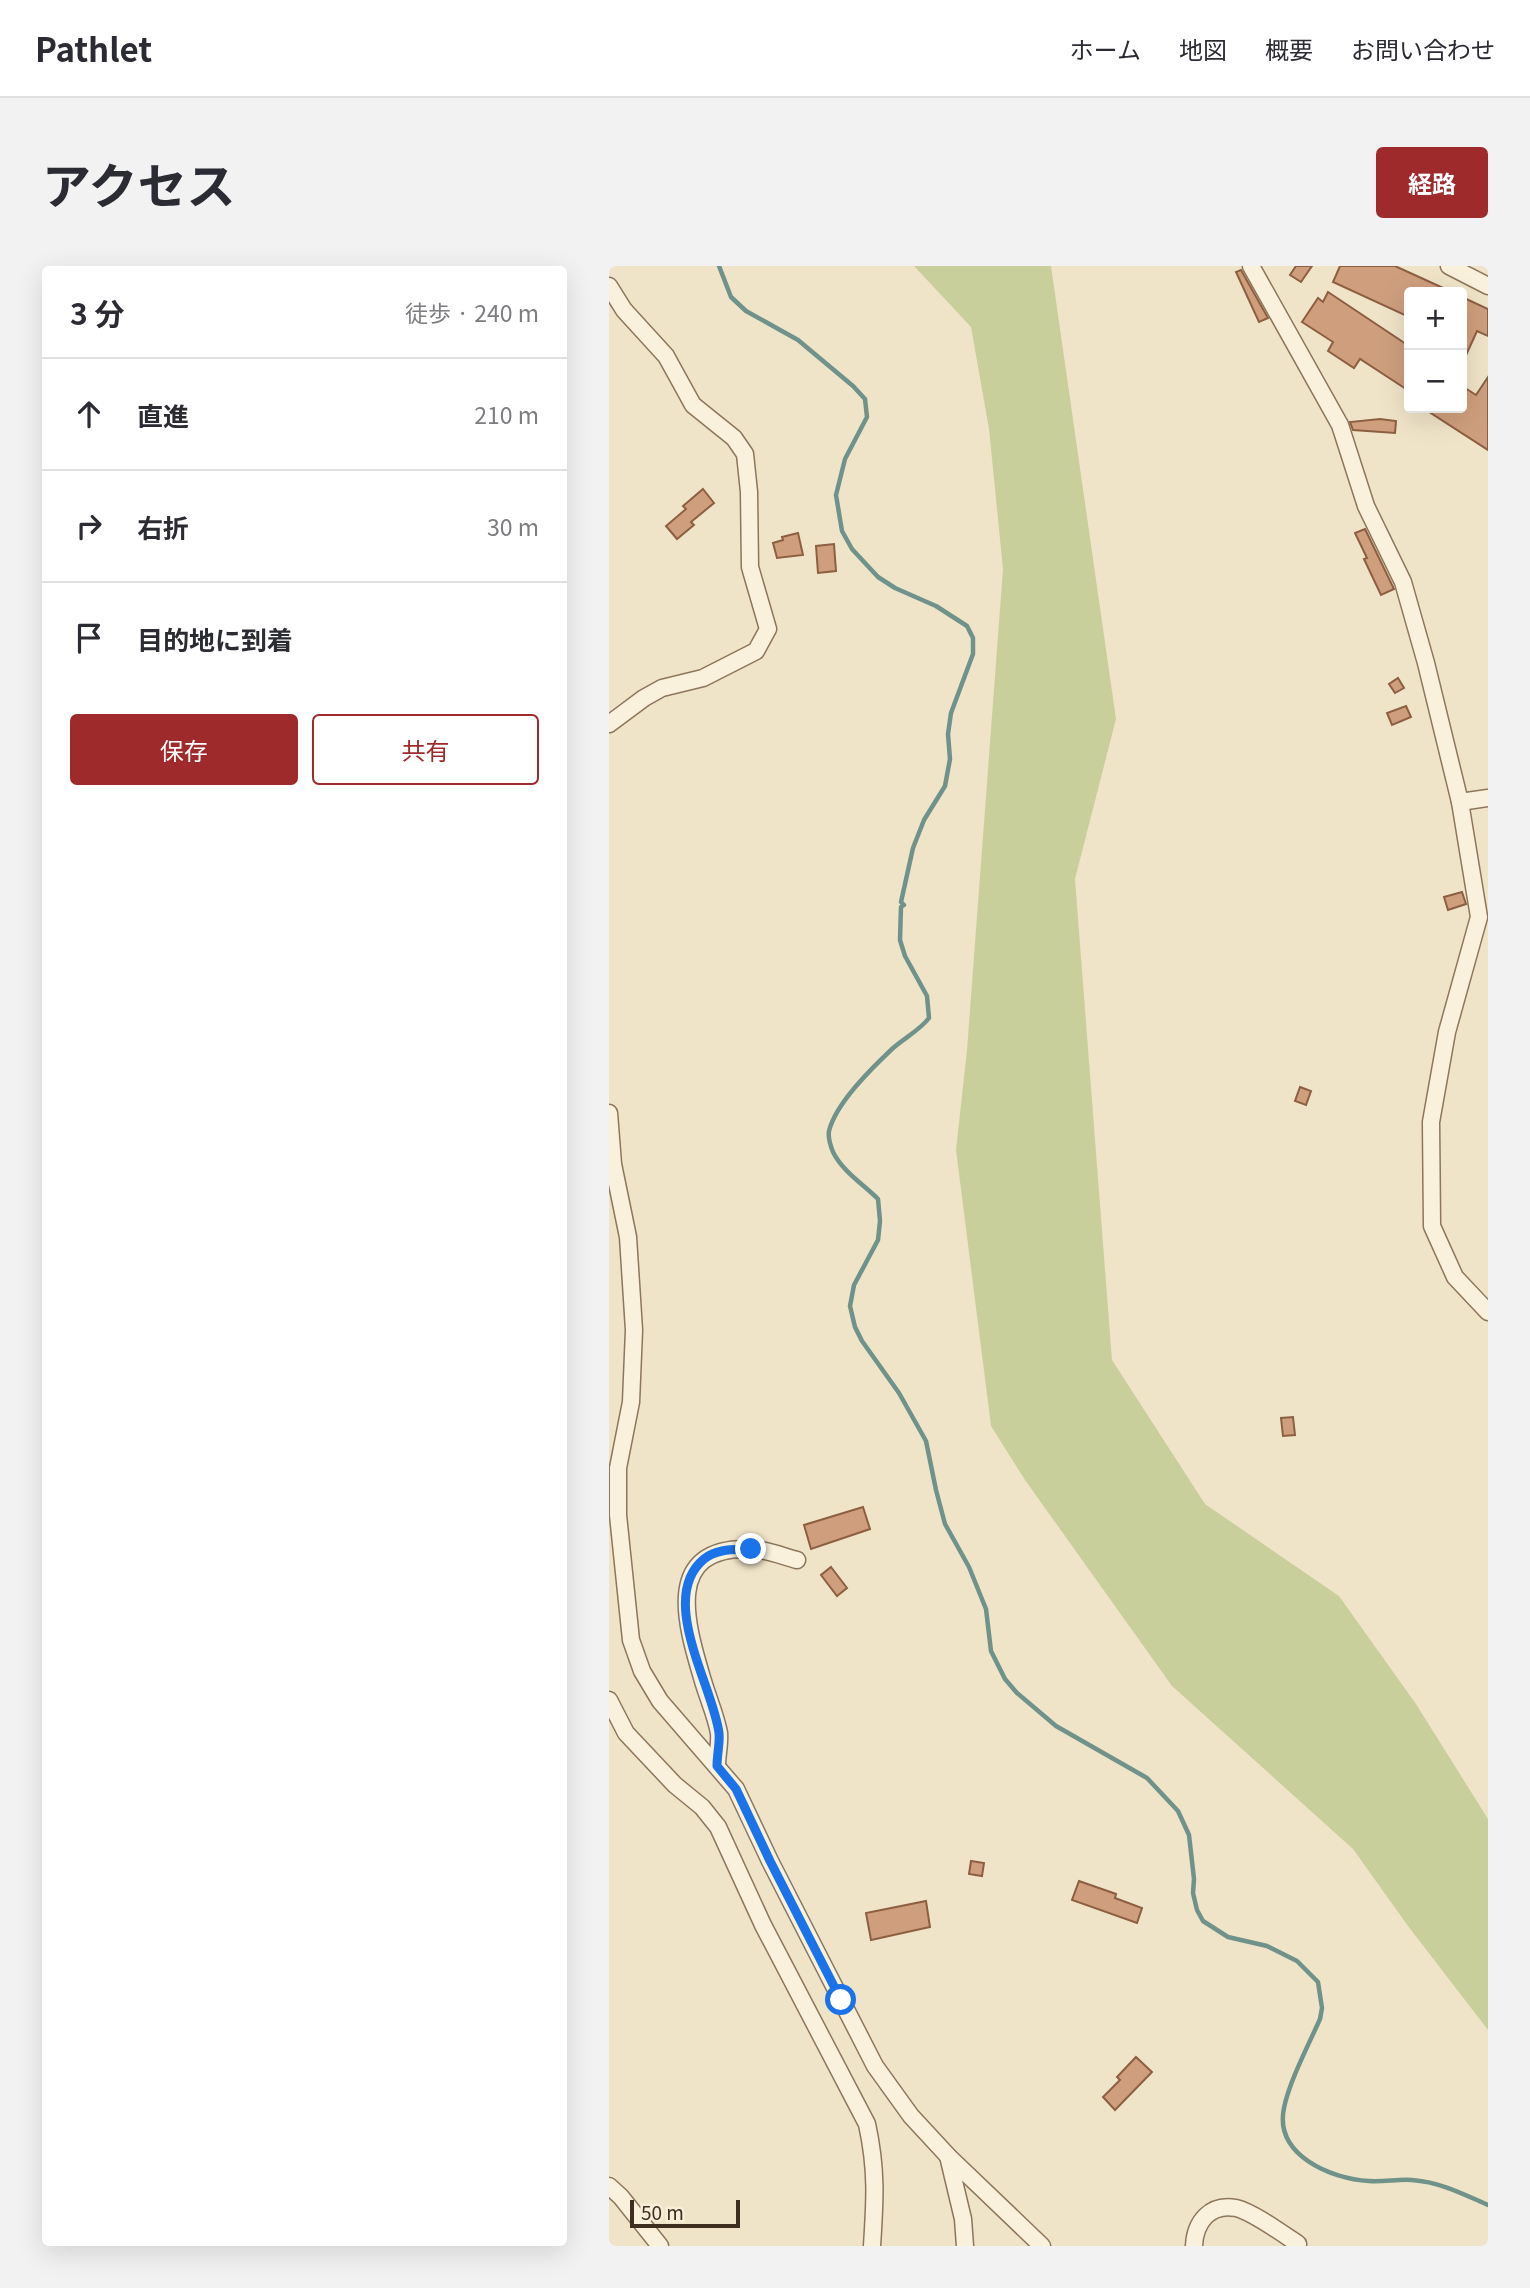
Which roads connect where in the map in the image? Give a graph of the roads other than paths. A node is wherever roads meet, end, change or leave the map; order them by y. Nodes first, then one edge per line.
1 (1449, 266) edge
2 (1255, 269) edge
3 (609, 286) edge
4 (1488, 286) edge
5 (609, 724) edge
6 (1488, 798) edge
7 (1460, 802) junction
8 (609, 1113) edge
9 (1488, 1312) edge
10 (614, 1467) edge
11 (797, 1560) dead end
12 (609, 1700) edge
13 (717, 1766) junction
14 (948, 2156) junction
15 (609, 2186) edge
16 (1298, 2244) dead end
17 (660, 2246) edge
18 (872, 2246) edge
19 (965, 2246) edge
20 (1042, 2246) edge
21 (1194, 2246) edge

1 - 4 street
2 - 7 street
3 - 5 street
6 - 7 street
7 - 9 street
8 - 10 street
10 - 13 street
11 - 13 street
12 - 18 street
13 - 14 street
14 - 19 street
14 - 20 street
15 - 17 street
16 - 21 street

